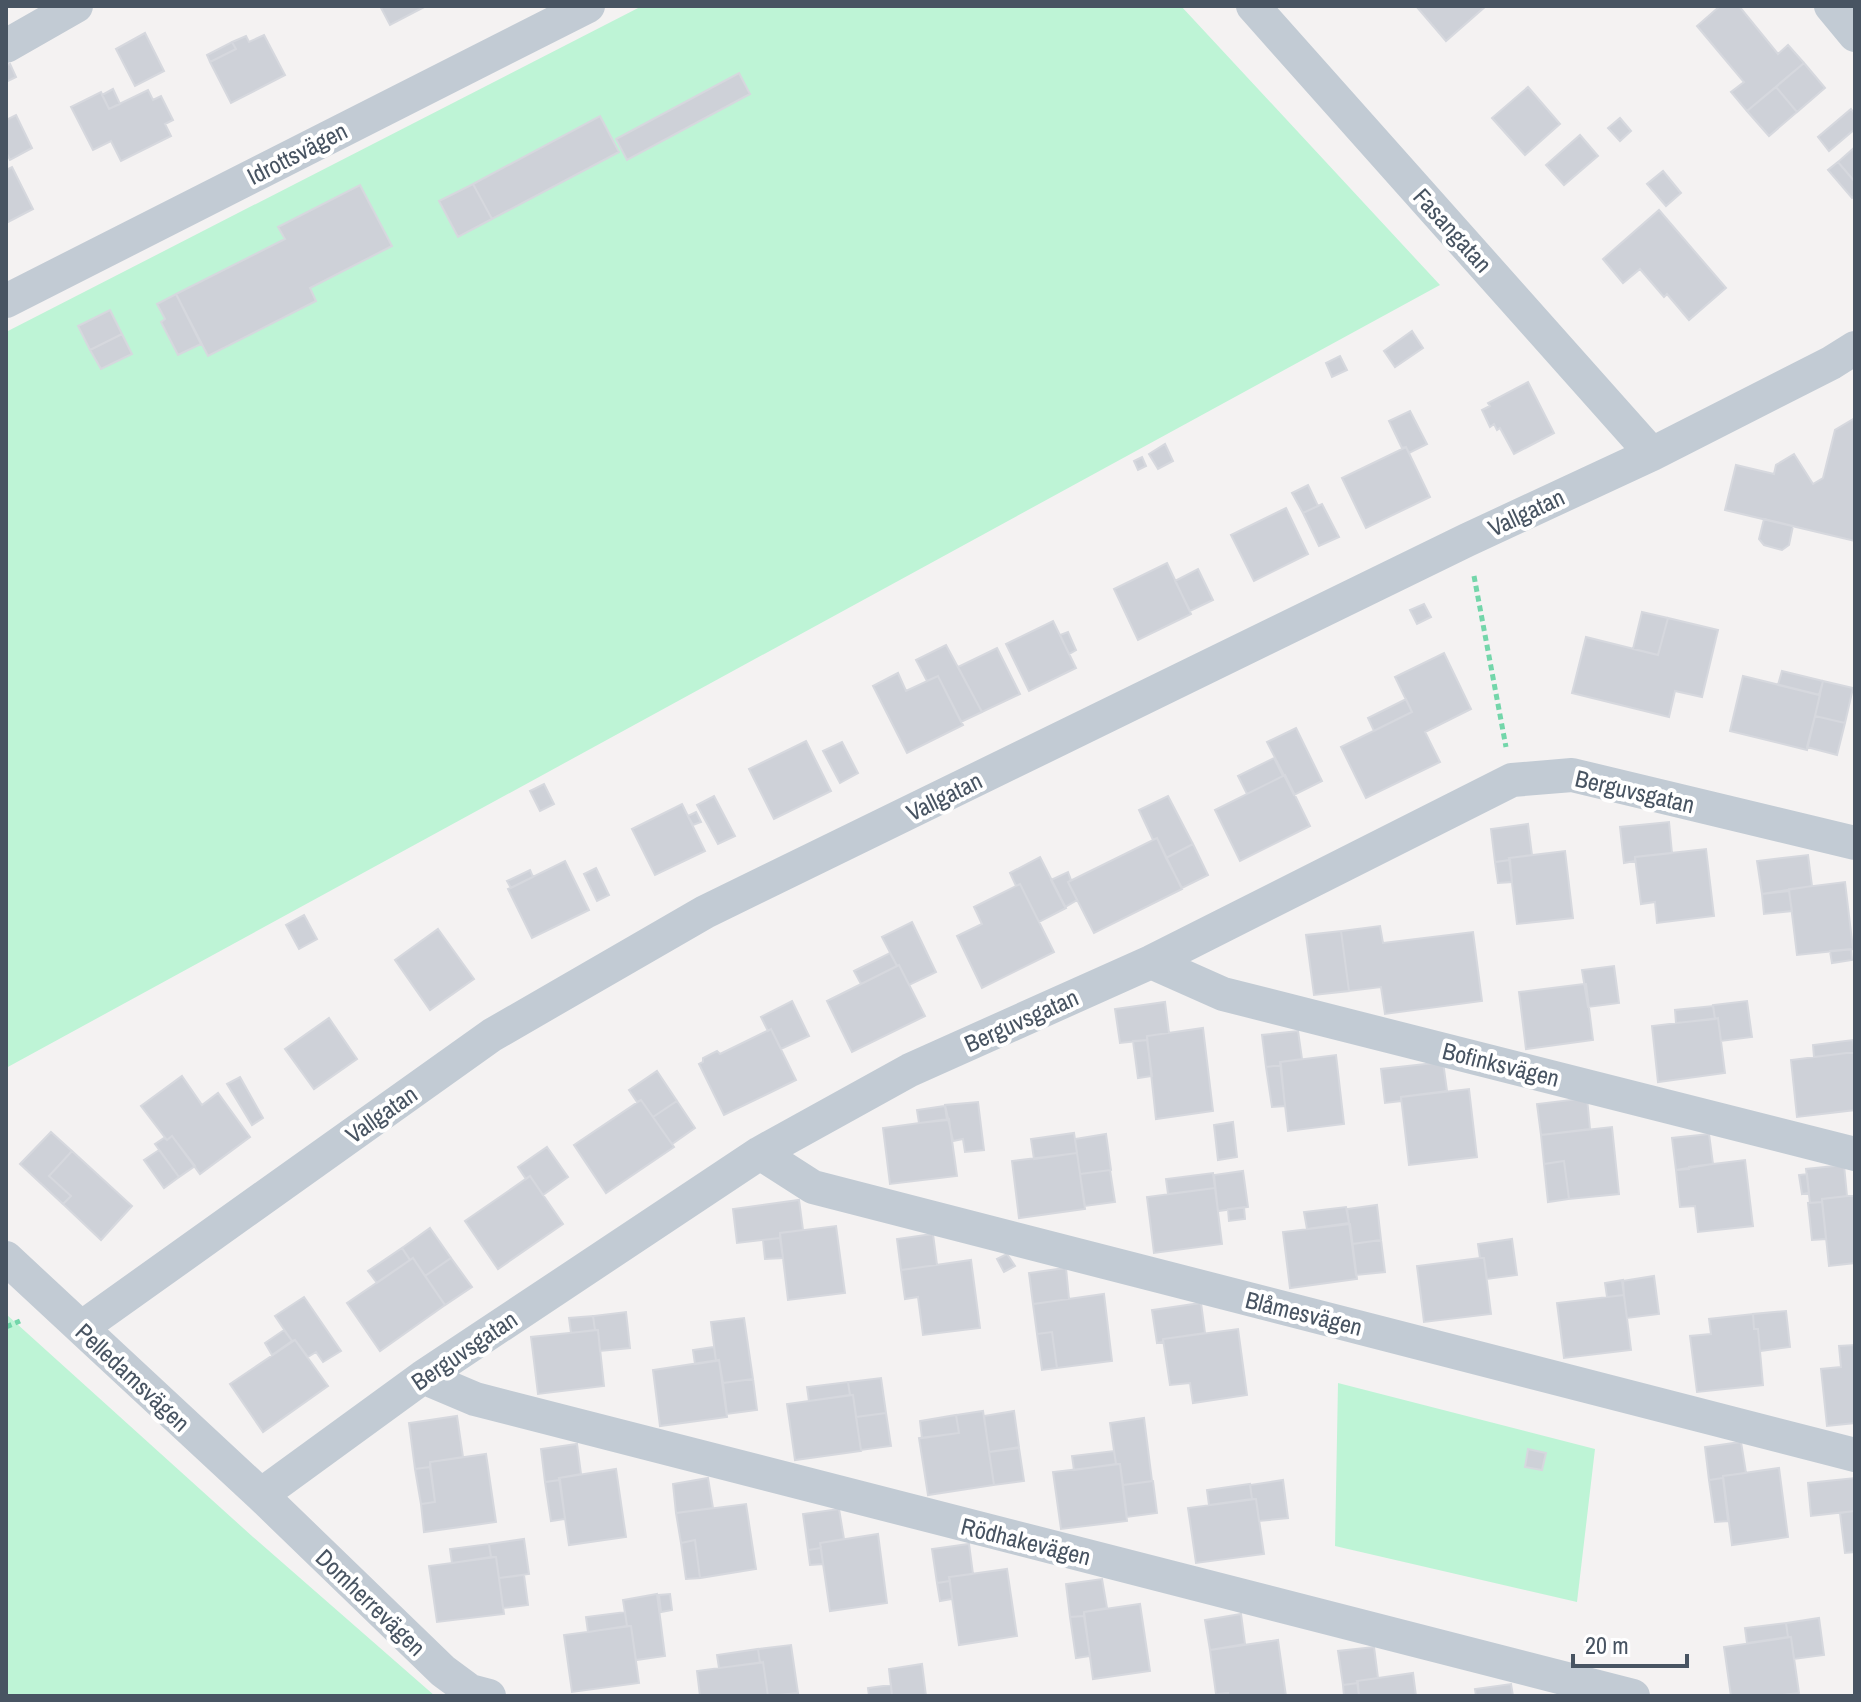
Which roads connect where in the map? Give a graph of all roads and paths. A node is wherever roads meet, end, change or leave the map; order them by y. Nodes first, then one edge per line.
1 (76, 6) edge
2 (588, 6) edge
3 (1253, 6) edge
4 (1831, 6) edge
5 (1855, 35) edge
6 (6, 46) edge
7 (6, 301) edge
8 (1855, 348) edge
9 (1652, 454) junction
10 (1467, 540) junction
11 (1512, 780) junction
12 (1855, 843) edge
13 (1151, 962) junction
14 (760, 1153) junction
15 (1855, 1154) edge
16 (6, 1258) edge
17 (81, 1328) junction
18 (423, 1377) junction
19 (1855, 1455) edge
20 (261, 1495) junction
21 (489, 1696) edge
22 (1633, 1696) edge

1 - 6 street
2 - 7 street, Idrottsvägen
3 - 9 street, Fasangatan
4 - 5 street
8 - 9 street, Vallgatan
9 - 10 street, Vallgatan
10 - 11 path
10 - 17 street, Vallgatan
11 - 12 street, Berguvsgatan
11 - 13 street, Berguvsgatan
13 - 14 street, Berguvsgatan
13 - 15 street, Bofinksvägen
14 - 18 street, Berguvsgatan
14 - 19 street, Blåmesvägen
16 - 17 street, Pelledamsvägen
17 - 20 street, Pelledamsvägen
18 - 20 street, Berguvsgatan
18 - 22 street, Rödhakevägen
20 - 21 street, Domherrevägen

